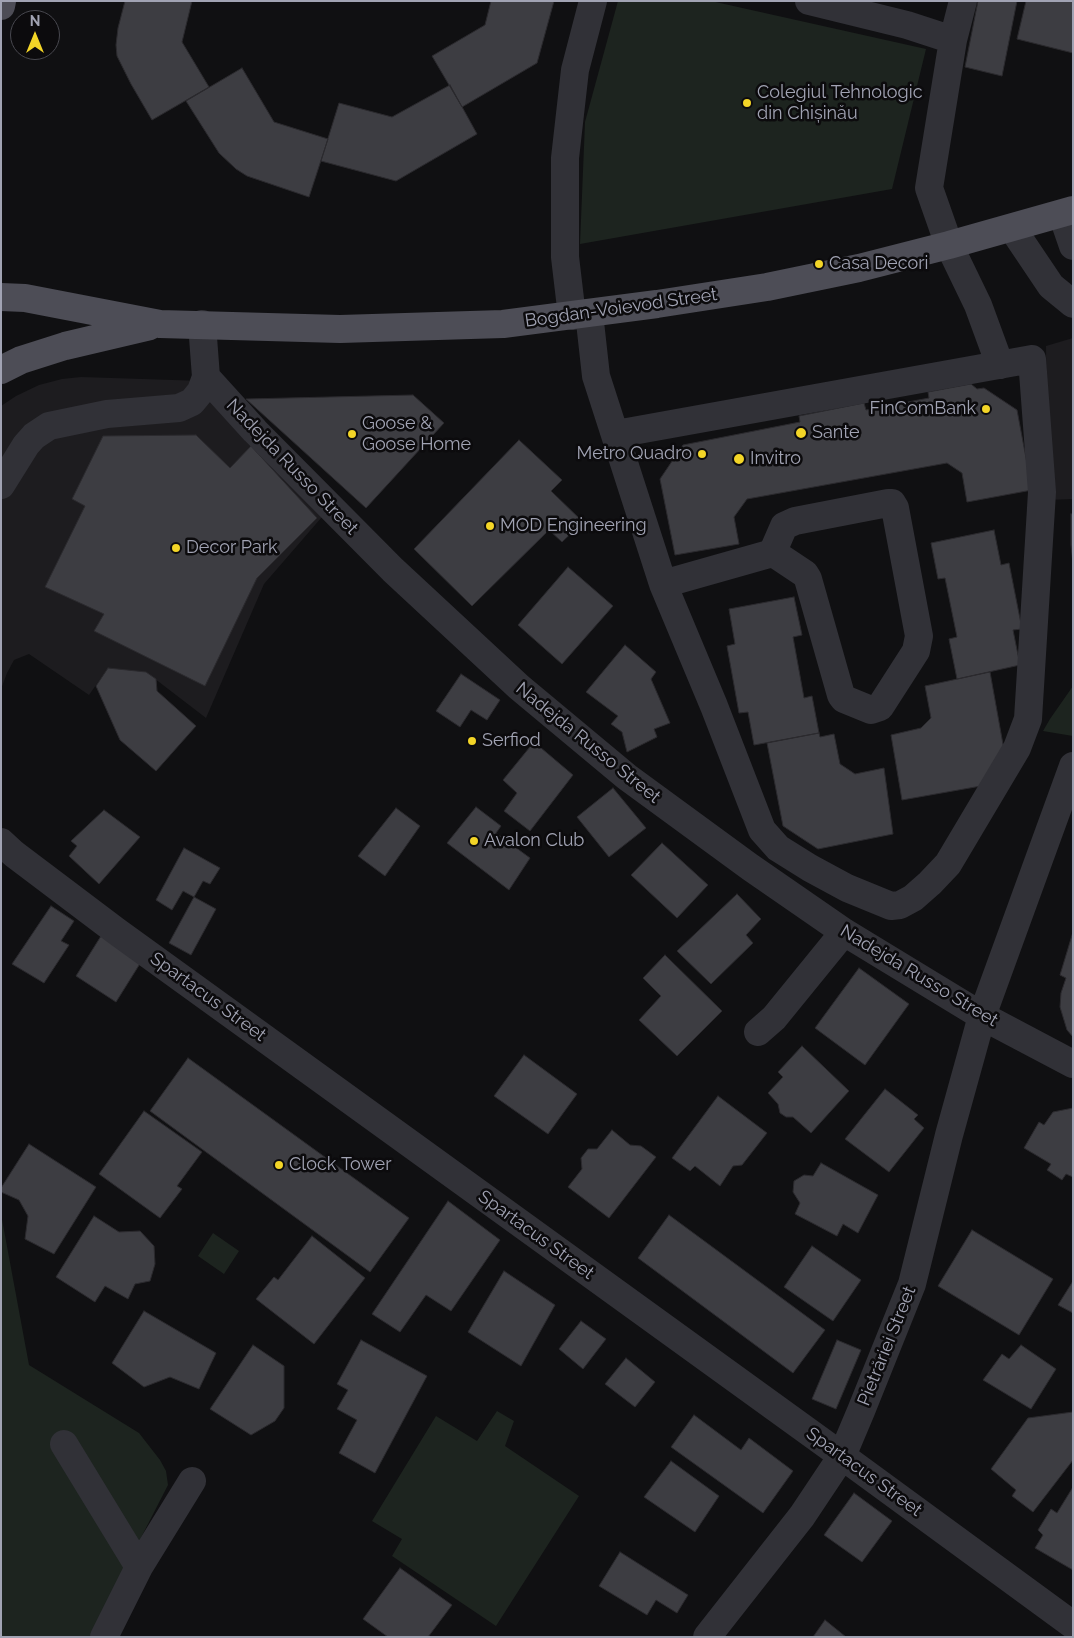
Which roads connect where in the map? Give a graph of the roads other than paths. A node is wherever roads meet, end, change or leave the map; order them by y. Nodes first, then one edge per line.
1 (2, 1) edge
2 (593, 1) edge
3 (809, 1) edge
4 (963, 1) edge
5 (1, 6) edge
6 (953, 40) junction
7 (1067, 212) edge
8 (1012, 228) junction
9 (949, 245) junction
10 (1073, 246) edge
11 (9, 294) edge
12 (1073, 304) edge
13 (581, 315) junction
14 (160, 324) junction
15 (202, 324) junction
16 (1000, 365) junction
17 (1, 370) edge
18 (206, 377) junction
19 (616, 434) junction
20 (1, 485) edge
21 (772, 552) junction
22 (663, 584) junction
23 (1073, 766) edge
24 (1, 842) edge
25 (844, 932) junction
26 (982, 1016) junction
27 (758, 1032) dead end
28 (1073, 1064) edge
29 (64, 1444) dead end
30 (842, 1456) junction
31 (192, 1481) dead end
32 (139, 1567) junction
33 (1073, 1625) edge
34 (104, 1637) edge
35 (707, 1637) edge

1 - 5 main road
2 - 13 street
3 - 6 street
4 - 6 street
6 - 9 street
7 - 8 main road, Bogdan-Voievod Street
7 - 10 street
8 - 9 main road, Bogdan-Voievod Street
8 - 12 street
9 - 13 main road, Bogdan-Voievod Street
9 - 16 street
11 - 14 main road, Bogdan-Voievod Street
13 - 15 main road, Bogdan-Voievod Street
13 - 19 street
14 - 15 main road, Bogdan-Voievod Street
14 - 17 main road, Bogdan-Voievod Street
15 - 18 street
16 - 19 street
16 - 22 street
18 - 20 street
18 - 25 street, Nadejda Russo Street
19 - 22 street
21 - 21 street
21 - 22 street
23 - 26 street, Pietrăriei Street
24 - 30 street, Spartacus Street
25 - 26 street, Nadejda Russo Street
25 - 27 street
26 - 28 street, Nadejda Russo Street
26 - 30 street, Pietrăriei Street
29 - 32 street
30 - 33 street, Spartacus Street
30 - 35 street, Pietrăriei Street
31 - 32 street
32 - 34 street

